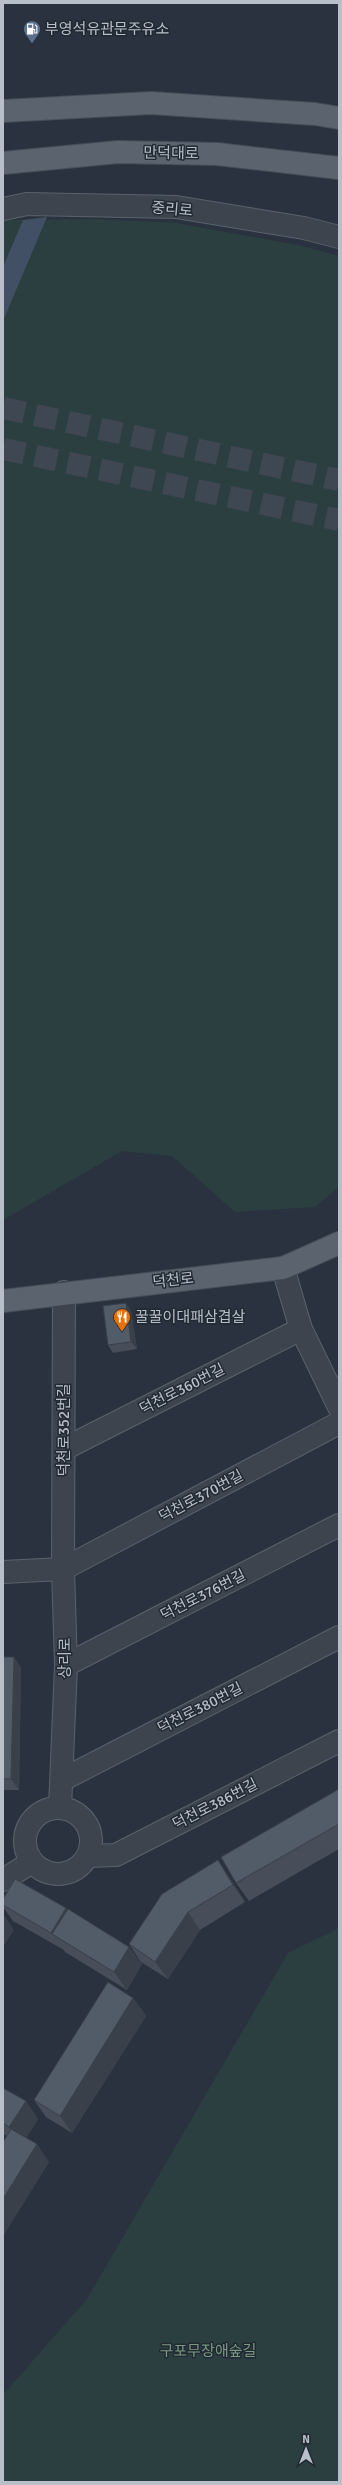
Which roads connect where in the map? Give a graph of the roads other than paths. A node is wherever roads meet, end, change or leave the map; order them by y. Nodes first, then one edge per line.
1 (3, 111) edge
2 (339, 118) edge
3 (3, 163) edge
4 (339, 168) edge
5 (3, 209) edge
6 (339, 237) edge
7 (339, 1243) edge
8 (283, 1268) junction
9 (64, 1292) junction
10 (3, 1301) edge
11 (301, 1329) junction
12 (339, 1407) edge
13 (339, 1423) edge
14 (64, 1449) junction
15 (339, 1525) edge
16 (63, 1569) junction
17 (3, 1572) edge
18 (339, 1636) edge
19 (66, 1666) junction
20 (339, 1741) edge
21 (62, 1780) junction
22 (60, 1808) junction
23 (88, 1856) junction
24 (32, 1862) junction
25 (4, 1879) edge

1 - 2 main road
3 - 4 main road, 만덕대로
5 - 6 street, 중리로
7 - 8 main road, 덕천로
8 - 9 main road, 덕천로
8 - 11 street
9 - 10 main road, 덕천로
9 - 14 street, 덕천로352번길
11 - 12 street
11 - 14 street, 덕천로360번길
13 - 16 street, 덕천로370번길
14 - 16 street, 덕천로352번길
15 - 19 street, 덕천로376번길
16 - 17 street
16 - 19 street, 상리로
18 - 21 street, 덕천로380번길
19 - 21 street, 상리로
20 - 23 street, 덕천로386번길
21 - 22 street, 상리로
22 - 23 street
22 - 24 street
23 - 24 street
24 - 25 street

